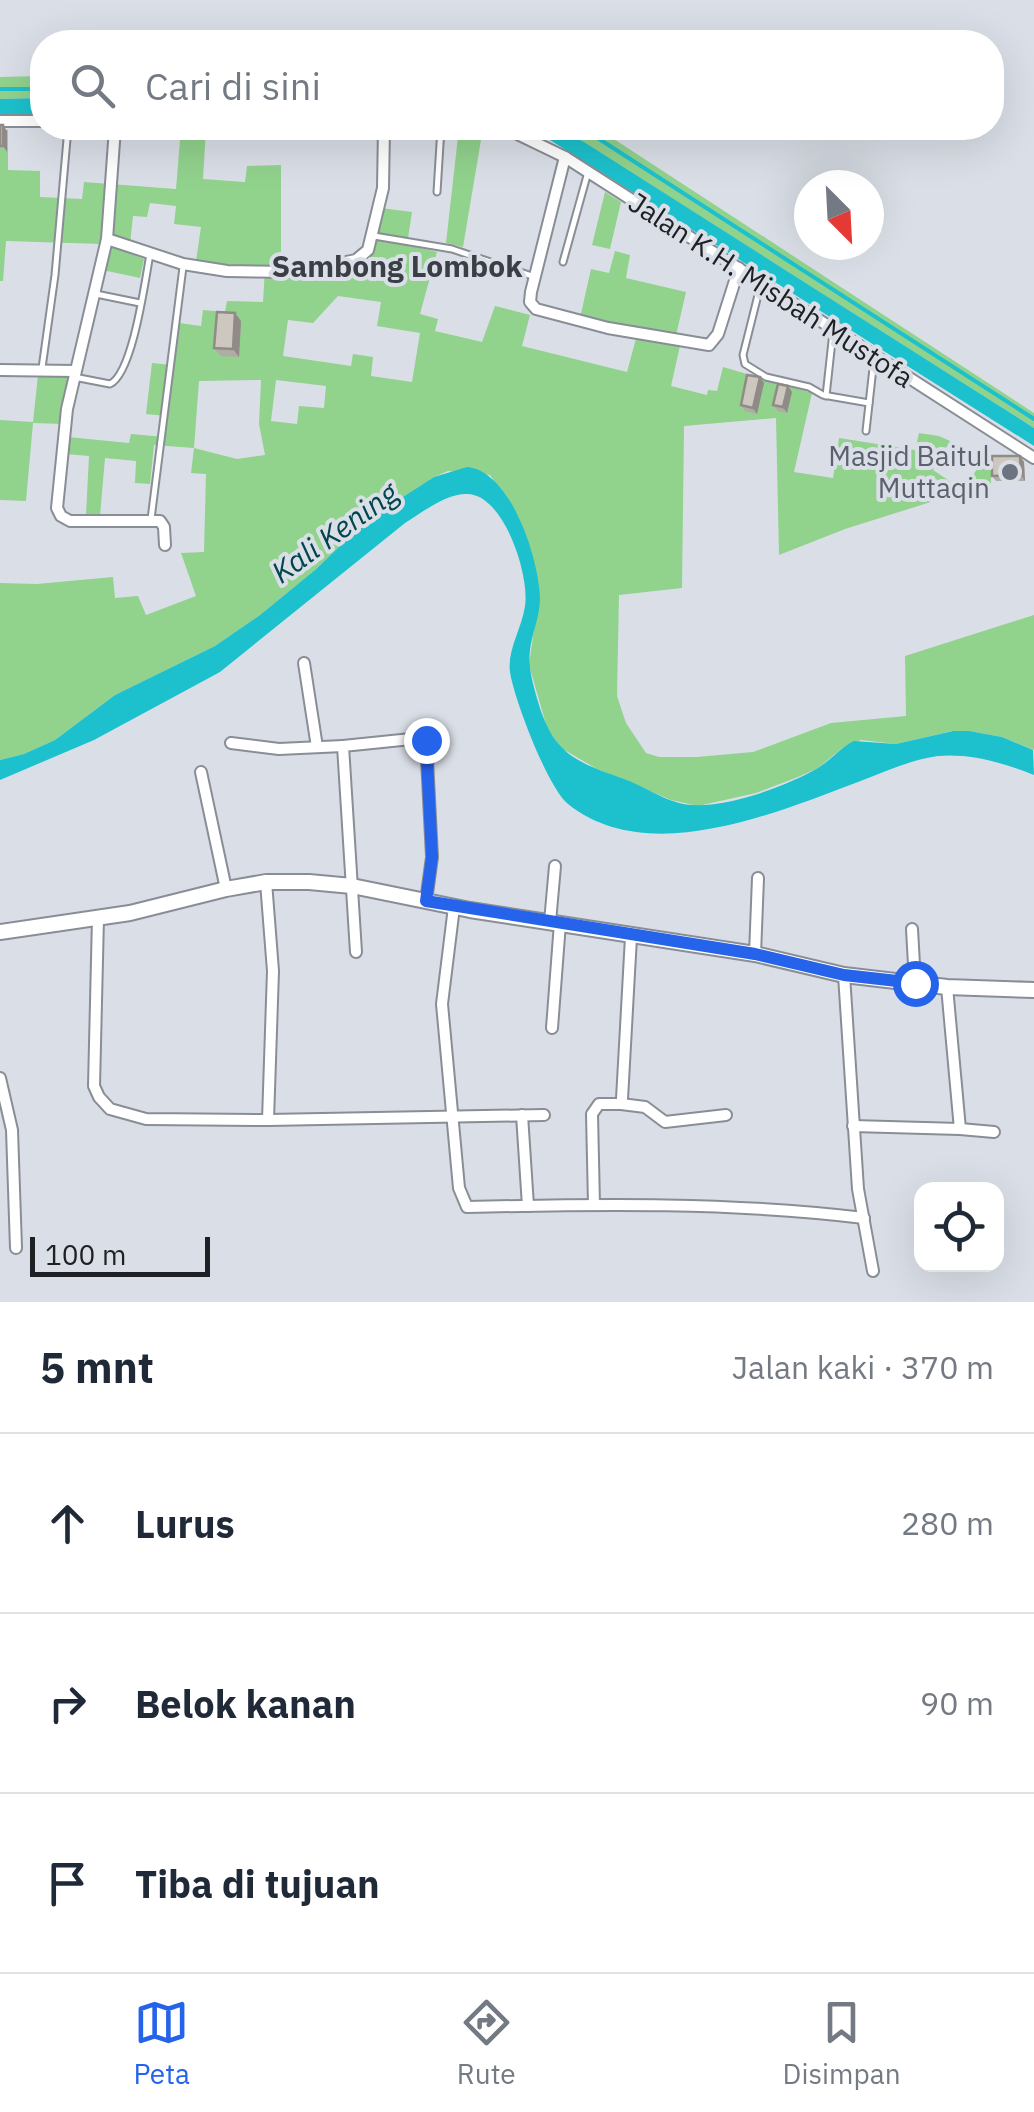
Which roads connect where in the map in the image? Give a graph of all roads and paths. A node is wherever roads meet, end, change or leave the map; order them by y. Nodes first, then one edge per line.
1 (0, 121) edge
2 (30, 121) edge
3 (67, 140) edge
4 (114, 140) edge
5 (384, 140) edge
6 (440, 140) edge
7 (530, 140) edge
8 (565, 157) junction
9 (588, 172) junction
10 (437, 192) dead end
11 (372, 236) junction
12 (106, 239) junction
13 (150, 254) junction
14 (563, 262) dead end
15 (184, 264) junction
16 (739, 268) junction
17 (535, 277) junction
18 (761, 282) junction
19 (96, 294) junction
20 (140, 303) junction
21 (834, 329) junction
22 (875, 356) junction
23 (0, 370) edge
24 (42, 370) junction
25 (74, 374) junction
26 (826, 396) junction
27 (869, 403) junction
28 (866, 431) dead end
29 (1034, 458) edge
30 (151, 520) junction
31 (166, 545) dead end
32 (304, 663) dead end
33 (231, 743) dead end
34 (344, 746) junction
35 (318, 747) junction
36 (201, 772) dead end
37 (555, 866) dead end
38 (758, 878) dead end
39 (266, 882) junction
40 (352, 886) junction
41 (226, 889) junction
42 (426, 901) junction
43 (454, 907) junction
44 (98, 918) junction
45 (555, 923) junction
46 (912, 929) dead end
47 (0, 932) edge
48 (631, 936) junction
49 (356, 952) dead end
50 (755, 954) junction
51 (844, 975) junction
52 (915, 983) junction
53 (947, 987) junction
54 (1034, 990) edge
55 (552, 1028) dead end
56 (0, 1078) edge
57 (621, 1104) junction
58 (544, 1115) dead end
59 (522, 1116) junction
60 (726, 1116) dead end
61 (455, 1117) junction
62 (268, 1120) junction
63 (853, 1126) junction
64 (960, 1129) junction
65 (994, 1132) dead end
66 (14, 1161) junction
67 (0, 1163) edge
68 (594, 1205) junction
69 (528, 1206) junction
70 (864, 1218) junction
71 (16, 1248) dead end
72 (873, 1271) dead end

1 - 2 street
3 - 24 lane
4 - 12 street
5 - 11 street
6 - 10 lane
7 - 8 street, Jalan K.H. Misbah Mustofa
8 - 9 street, Jalan K.H. Misbah Mustofa
8 - 17 street
9 - 14 lane
9 - 16 street, Jalan K.H. Misbah Mustofa
11 - 15 street
11 - 17 lane
12 - 13 street
12 - 19 street
13 - 15 street
13 - 20 lane
15 - 30 lane
16 - 17 street
16 - 18 street, Jalan K.H. Misbah Mustofa
18 - 21 street, Jalan K.H. Misbah Mustofa
18 - 26 lane
19 - 20 lane
19 - 25 street
20 - 25 lane
21 - 22 street, Jalan K.H. Misbah Mustofa
21 - 26 lane
22 - 27 lane
22 - 29 street, Jalan K.H. Misbah Mustofa
23 - 24 street
24 - 25 street
25 - 30 street
26 - 27 lane
27 - 28 lane
30 - 31 street
32 - 35 street
33 - 35 street
34 - 35 street
34 - 40 street
34 - 42 street
36 - 41 street
37 - 45 street
38 - 50 street
39 - 40 main road
39 - 41 main road
39 - 62 street
40 - 42 main road
40 - 49 street
41 - 44 main road
42 - 43 main road
43 - 45 main road
43 - 61 street
44 - 47 main road
44 - 62 street
45 - 48 main road
45 - 55 street
46 - 52 street
48 - 50 main road
48 - 57 street
50 - 51 main road
51 - 52 main road
51 - 63 street
52 - 53 main road
53 - 54 main road
53 - 64 street
56 - 66 street
57 - 60 street
57 - 68 street
58 - 59 street
59 - 61 street
59 - 69 street
61 - 62 street
61 - 69 street
63 - 64 street
63 - 70 street
64 - 65 street
66 - 67 street
66 - 71 street
68 - 69 street
68 - 70 street
70 - 72 street

